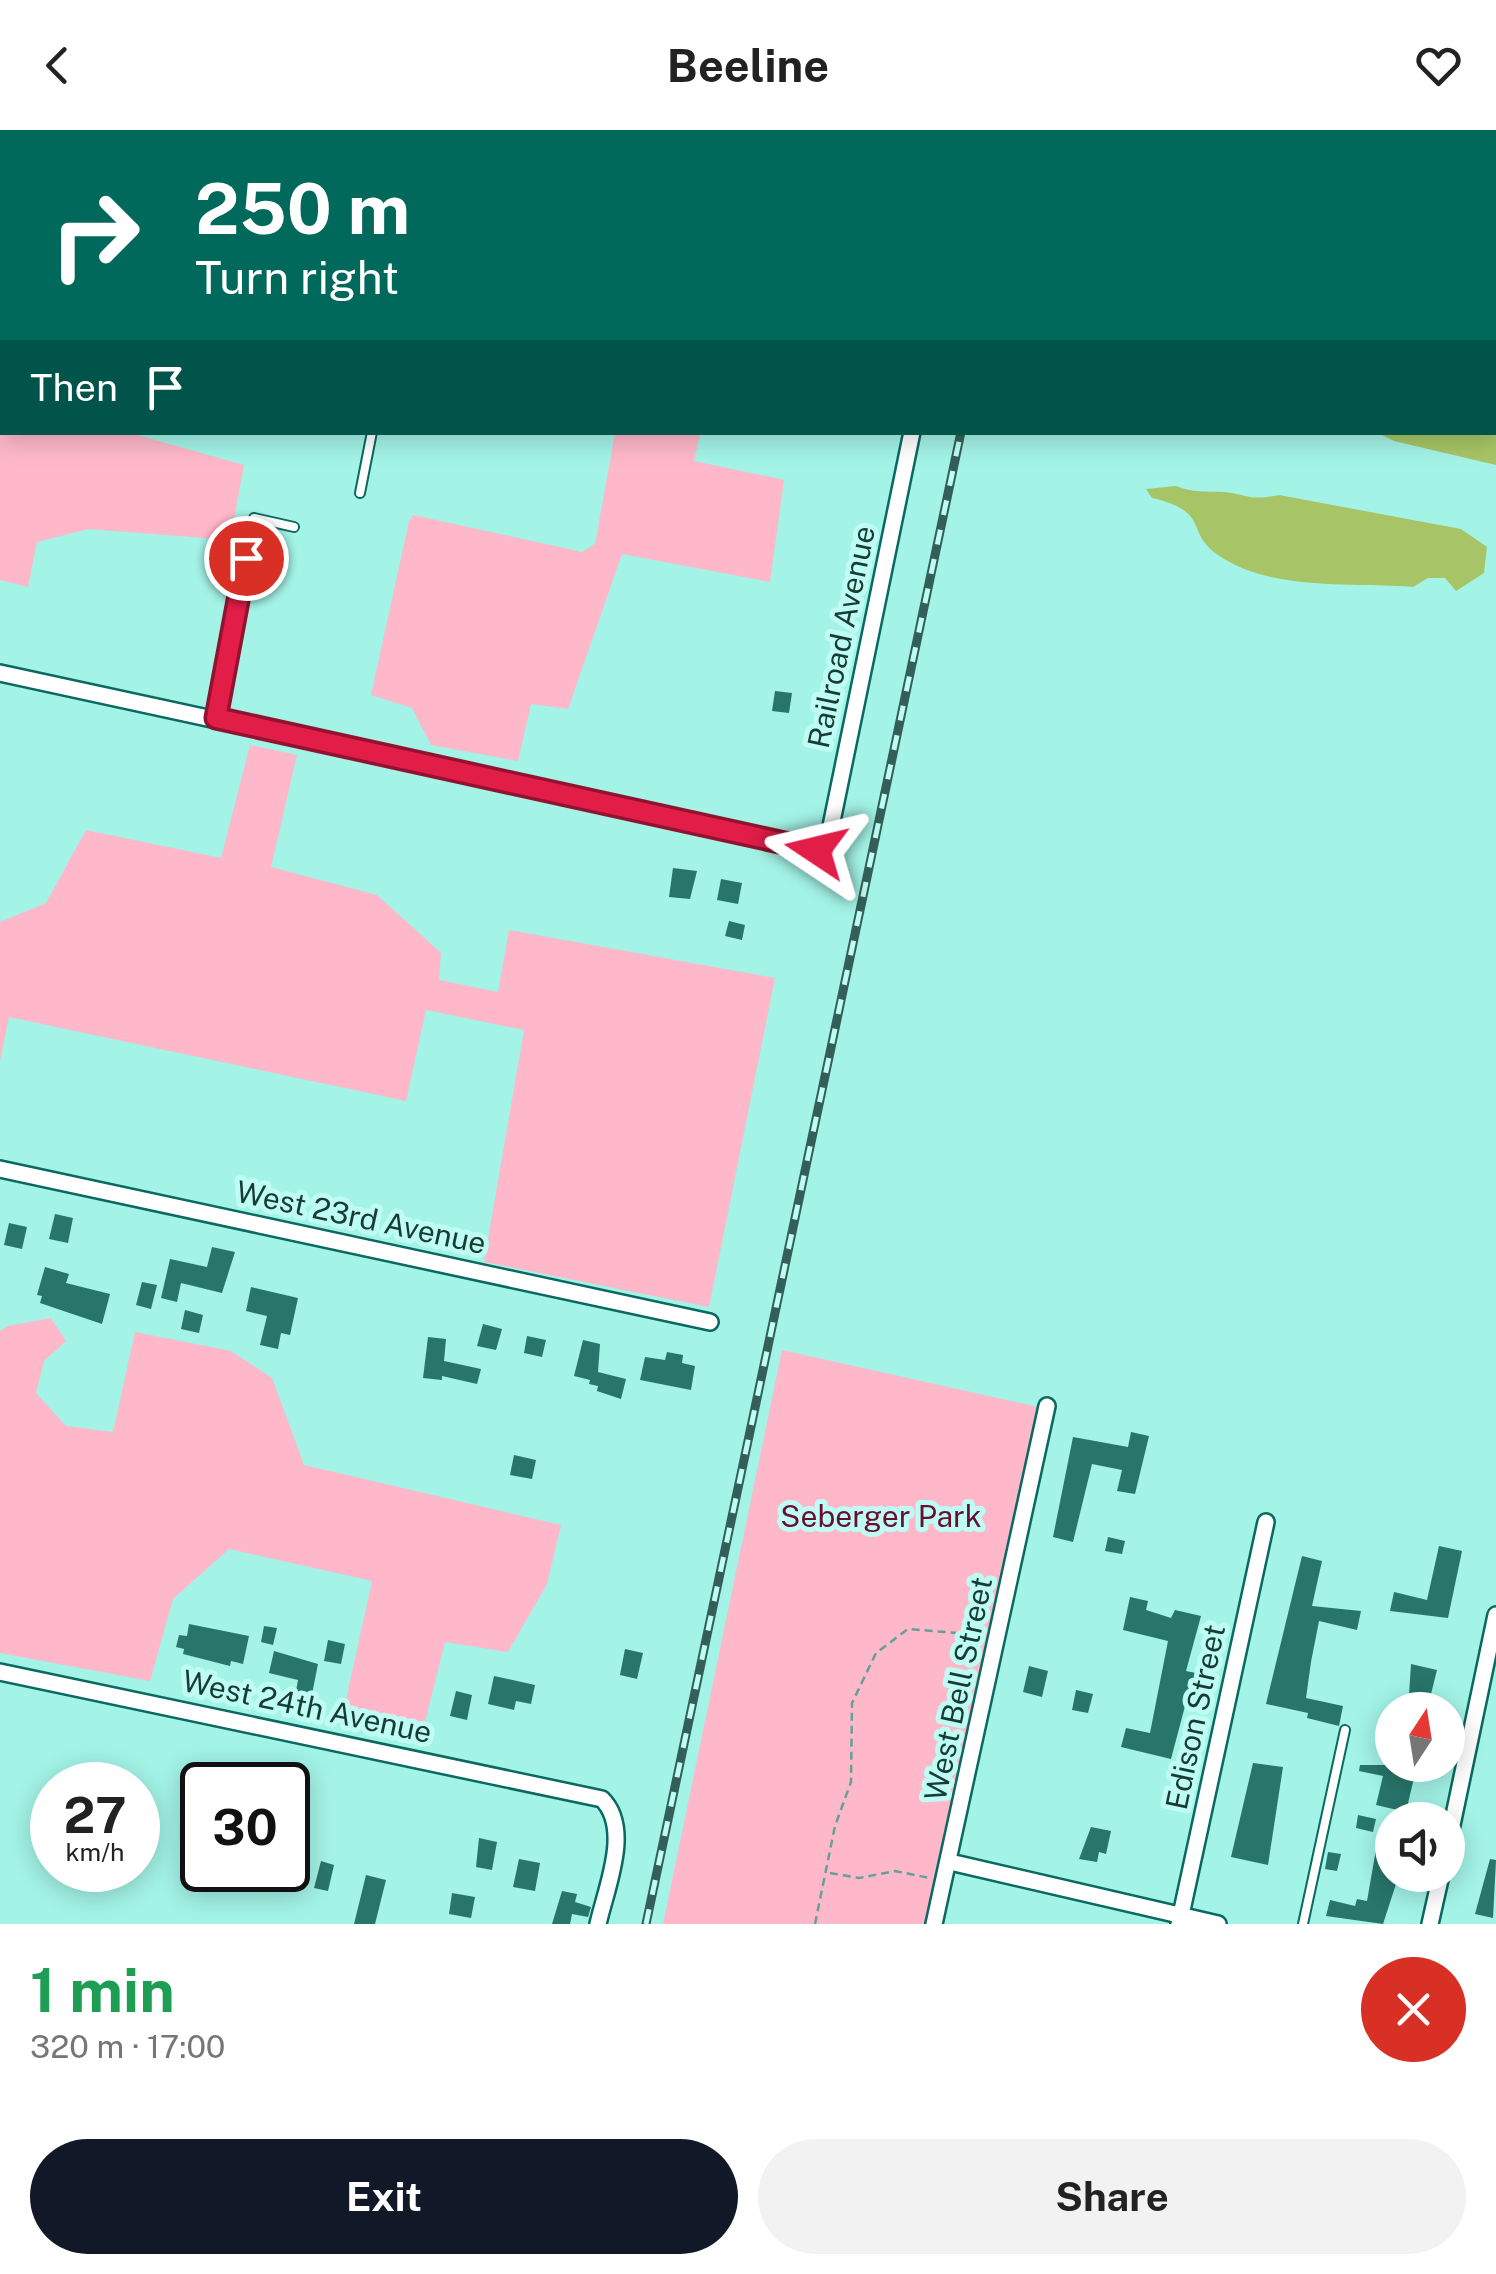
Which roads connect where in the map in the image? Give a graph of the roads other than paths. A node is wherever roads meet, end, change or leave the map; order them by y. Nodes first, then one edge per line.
1 (371, 435) edge
2 (911, 435) edge
3 (360, 493) dead end
4 (294, 527) dead end
5 (0, 673) edge
6 (216, 718) junction
7 (0, 1169) edge
8 (710, 1322) dead end
9 (1047, 1406) dead end
10 (1266, 1522) dead end
11 (1496, 1615) edge
12 (0, 1672) edge
13 (1344, 1730) dead end
14 (1457, 1802) edge
15 (950, 1862) junction
16 (1437, 1892) edge
17 (1180, 1920) edge
18 (598, 1924) edge
19 (934, 1924) edge
20 (1218, 1924) edge
21 (1303, 1924) edge
22 (1430, 1924) edge

1 - 3 lane
2 - 6 street, Railroad Avenue
4 - 6 lane
5 - 6 street
7 - 8 street, West 23rd Avenue
9 - 15 street, West Bell Street
10 - 17 street, Edison Street
11 - 14 street
12 - 18 street, West 24th Avenue
13 - 21 lane
15 - 17 street
15 - 19 street, West Bell Street
16 - 22 street
17 - 20 street

